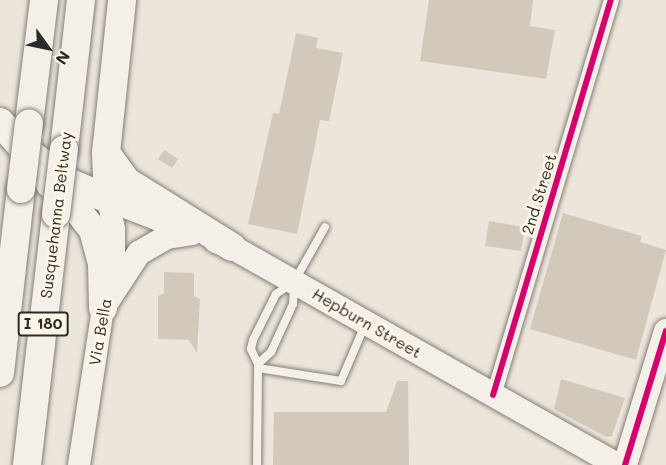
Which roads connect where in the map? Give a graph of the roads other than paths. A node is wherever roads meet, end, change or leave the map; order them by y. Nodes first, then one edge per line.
1 (44, 0) edge
2 (81, 0) edge
3 (122, 0) edge
4 (611, 0) edge
5 (0, 122) edge
6 (0, 143) edge
7 (106, 153) junction
8 (108, 199) junction
9 (325, 227) dead end
10 (192, 233) junction
11 (232, 247) junction
12 (294, 282) junction
13 (103, 308) junction
14 (366, 323) junction
15 (666, 331) edge
16 (258, 366) junction
17 (0, 373) edge
18 (493, 395) junction
19 (27, 465) edge
20 (80, 465) edge
21 (257, 465) edge
22 (617, 465) edge
23 (625, 465) edge

1 - 17 highway, I 180, bridge
2 - 19 highway, Susquehanna Beltway / I 180, bridge
3 - 7 highway
4 - 18 street, 2nd Street
5 - 8 highway
6 - 13 highway
7 - 8 highway
7 - 11 highway
8 - 10 main road, Hepburn Street
8 - 13 main road, Via Bella
9 - 12 lane
10 - 11 main road, Hepburn Street
10 - 13 main road
11 - 12 main road, Hepburn Street
12 - 14 main road, Hepburn Street
12 - 16 lane
12 - 16 lane
13 - 20 main road, Via Bella
14 - 16 lane
14 - 18 main road, Hepburn Street
15 - 23 main road
16 - 21 lane
18 - 22 main road, Hepburn Street

